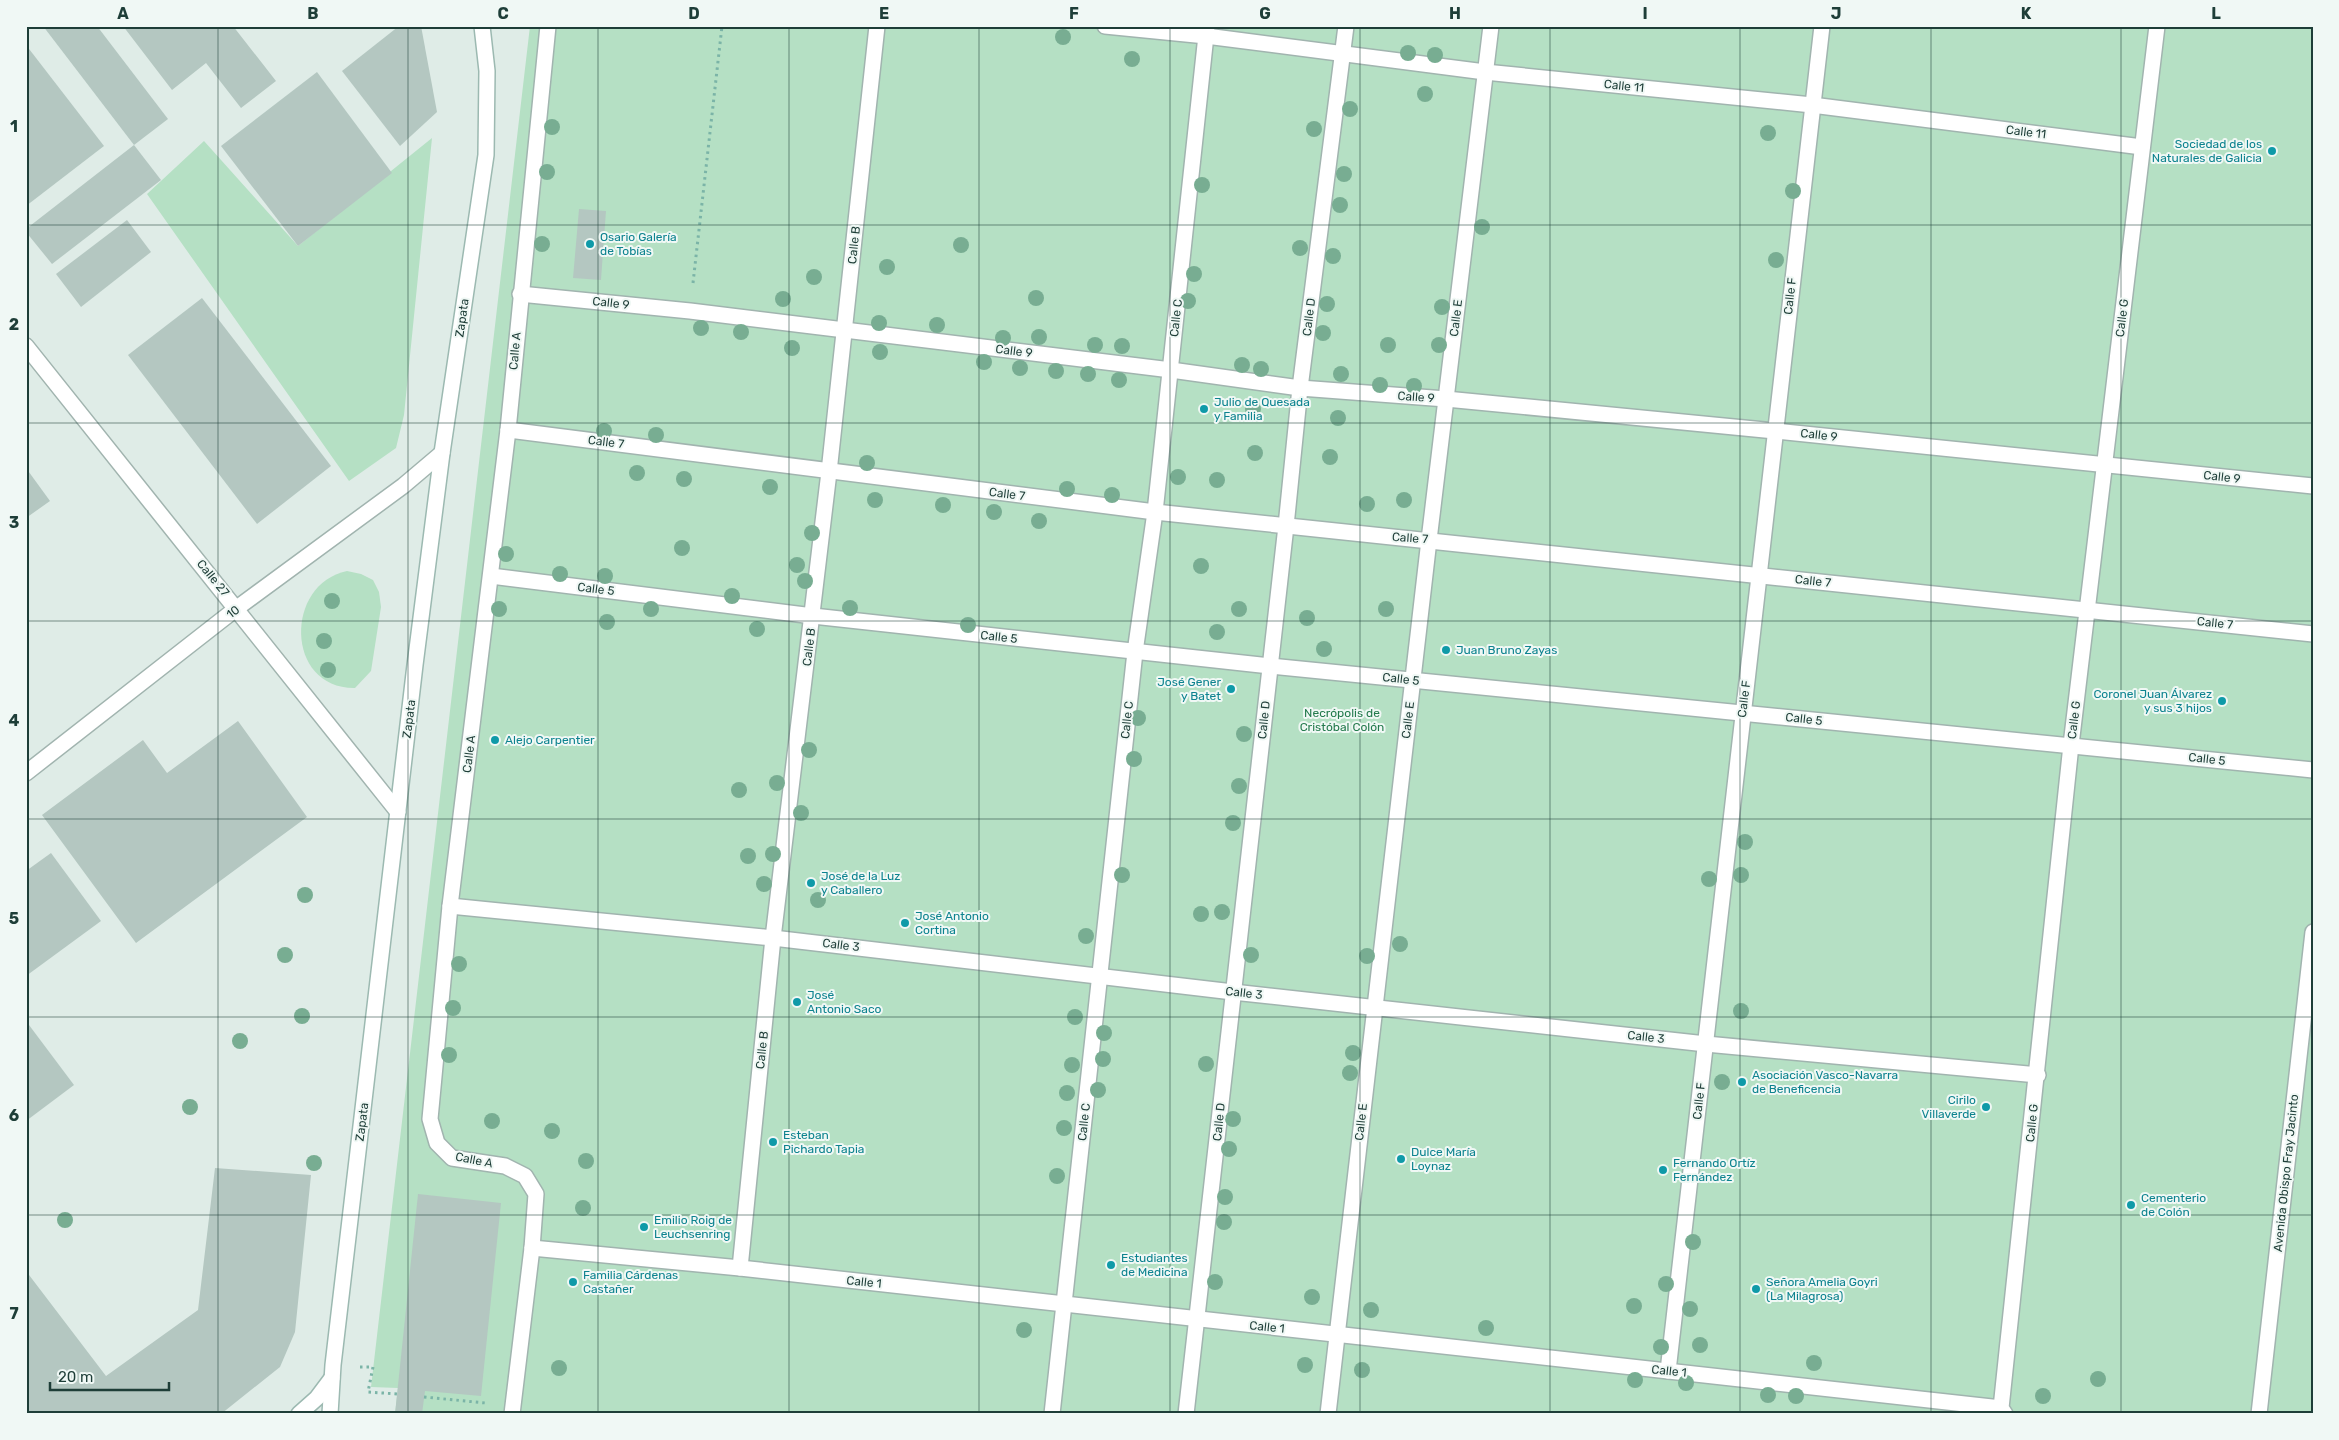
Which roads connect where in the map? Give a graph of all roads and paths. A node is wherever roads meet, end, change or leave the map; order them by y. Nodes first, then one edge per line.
1 (482, 26) edge
2 (548, 26) edge
3 (722, 26) edge
4 (877, 26) edge
5 (1105, 26) edge
6 (1346, 26) edge
7 (1491, 26) edge
8 (1822, 26) edge
9 (2157, 26) edge
10 (1207, 31) edge
11 (1343, 53) junction
12 (1485, 72) junction
13 (1812, 105) junction
14 (2142, 147) junction
15 (520, 294) junction
16 (690, 311) junction
17 (845, 330) junction
18 (26, 346) edge
19 (1171, 370) junction
20 (1300, 388) junction
21 (1446, 399) junction
22 (508, 430) junction
23 (1775, 431) junction
24 (442, 454) junction
25 (2104, 465) junction
26 (830, 472) junction
27 (2313, 486) edge
28 (1155, 512) junction
29 (1286, 526) junction
30 (1429, 540) junction
31 (1759, 575) junction
32 (491, 576) junction
33 (238, 608) junction
34 (2087, 610) junction
35 (813, 616) junction
36 (2313, 634) edge
37 (1135, 652) junction
38 (1270, 666) junction
39 (1413, 680) junction
40 (1743, 713) junction
41 (2071, 745) junction
42 (2313, 770) edge
43 (26, 773) edge
44 (398, 812) junction
45 (450, 906) junction
46 (2313, 932) edge
47 (773, 938) junction
48 (1100, 975) junction
49 (1233, 992) junction
50 (1374, 1007) junction
51 (1706, 1044) junction
52 (2038, 1075) junction
53 (532, 1248) junction
54 (740, 1268) junction
55 (1064, 1304) junction
56 (1196, 1319) junction
57 (1337, 1335) junction
58 (1668, 1371) junction
59 (332, 1378) junction
60 (424, 1397) dead end
61 (513, 1410) edge
62 (2003, 1411) edge
63 (299, 1414) edge
64 (330, 1414) edge
65 (1052, 1414) edge
66 (1186, 1414) edge
67 (1328, 1414) edge
68 (2259, 1414) edge

1 - 24 main road, Zapata
2 - 15 main road, Calle A
3 - 16 path
4 - 17 main road, Calle B
5 - 10 main road, Calle 11
6 - 11 main road, Calle D
7 - 12 main road, Calle E
8 - 13 main road, Calle F
9 - 14 main road, Calle G
10 - 11 main road, Calle 11
10 - 19 main road, Calle C
11 - 12 main road, Calle 11
11 - 20 main road, Calle D
12 - 13 main road, Calle 11
12 - 21 main road, Calle E
13 - 14 main road, Calle 11
13 - 23 main road, Calle F
14 - 25 main road, Calle G
15 - 16 main road, Calle 9
15 - 22 main road, Calle A
16 - 17 main road, Calle 9
17 - 19 main road, Calle 9
17 - 26 main road, Calle B
18 - 33 main road, Calle 27
19 - 20 main road, Calle 9
19 - 28 main road, Calle C
20 - 21 main road, Calle 9
20 - 29 main road, Calle D
21 - 23 main road, Calle 9
21 - 30 main road, Calle E
22 - 26 main road, Calle 7
22 - 32 main road, Calle A
23 - 25 main road, Calle 9
23 - 31 main road, Calle F
24 - 33 main road, 10
24 - 44 main road, Zapata
25 - 27 main road, Calle 9
25 - 34 main road, Calle G
26 - 28 main road, Calle 7
26 - 35 main road, Calle B
28 - 29 main road, Calle 7
28 - 37 main road, Calle C
29 - 30 main road, Calle 7
29 - 38 main road, Calle D
30 - 31 main road, Calle 7
30 - 39 main road, Calle E
31 - 34 main road, Calle 7
31 - 40 main road, Calle F
32 - 35 main road, Calle 5
32 - 45 main road, Calle A
33 - 43 main road, 10
33 - 44 main road, Calle 27
34 - 36 main road, Calle 7
34 - 41 main road, Calle G
35 - 37 main road, Calle 5
35 - 47 main road, Calle B
37 - 38 main road, Calle 5
37 - 48 main road, Calle C
38 - 39 main road, Calle 5
38 - 49 main road, Calle D
39 - 40 main road, Calle 5
39 - 50 main road, Calle E
40 - 41 main road, Calle 5
40 - 51 main road, Calle F
41 - 42 main road, Calle 5
41 - 52 main road, Calle G
44 - 59 main road, Zapata
45 - 47 main road, Calle 3
45 - 53 main road, Calle A
46 - 68 main road, Avenida Obispo Fray Jacinto
47 - 48 main road, Calle 3
47 - 54 main road, Calle B
48 - 49 main road, Calle 3
48 - 55 main road, Calle C
49 - 50 main road, Calle 3
49 - 56 main road, Calle D
50 - 51 main road, Calle 3
50 - 57 main road, Calle E
51 - 52 main road, Calle 3
51 - 58 main road, Calle F
52 - 62 main road, Calle G
53 - 54 main road, Calle 1
53 - 61 main road, Calle A
54 - 55 main road, Calle 1
55 - 56 main road, Calle 1
55 - 65 main road, Calle C
56 - 57 main road, Calle 1
56 - 66 main road, Calle D
57 - 58 main road, Calle 1
57 - 67 main road, Calle E
58 - 62 main road, Calle 1
59 - 63 main road
59 - 64 main road, Zapata
60 - 61 path

